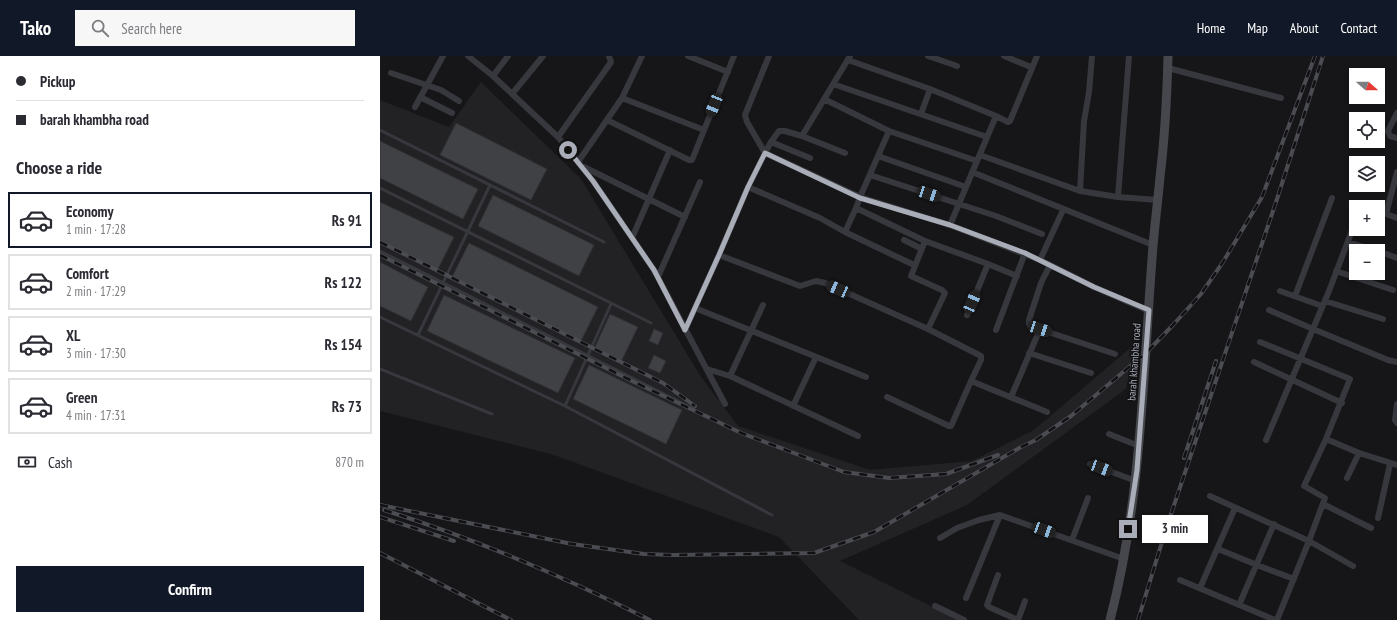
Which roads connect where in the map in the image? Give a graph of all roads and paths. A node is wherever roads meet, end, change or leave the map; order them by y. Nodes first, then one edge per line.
1 (444, 56) edge
2 (469, 56) edge
3 (508, 56) edge
4 (543, 56) edge
5 (609, 56) edge
6 (642, 56) edge
7 (688, 56) edge
8 (734, 56) edge
9 (768, 56) edge
10 (928, 56) edge
11 (1004, 56) edge
12 (1037, 56) edge
13 (1092, 56) edge
14 (1129, 56) edge
15 (1168, 56) edge
16 (849, 58) edge
17 (957, 66) dead end
18 (1031, 67) junction
19 (1168, 68) junction
20 (728, 72) junction
21 (391, 73) dead end
22 (493, 76) junction
23 (833, 84) junction
24 (426, 85) junction
25 (930, 89) junction
26 (512, 94) junction
27 (420, 97) junction
28 (622, 98) junction
29 (1281, 98) dead end
30 (824, 99) junction
31 (459, 101) dead end
32 (415, 107) dead end
33 (452, 113) dead end
34 (1397, 113) edge
35 (921, 114) junction
36 (996, 116) junction
37 (607, 120) junction
38 (380, 130) edge
39 (704, 130) junction
40 (889, 131) junction
41 (802, 136) junction
42 (988, 136) junction
43 (558, 137) junction
44 (1397, 138) edge
45 (771, 142) junction
46 (670, 150) junction
47 (765, 153) junction
48 (845, 153) dead end
49 (878, 156) junction
50 (810, 158) dead end
51 (978, 158) junction
52 (579, 164) junction
53 (972, 172) junction
54 (1397, 172) edge
55 (870, 175) junction
56 (700, 182) dead end
57 (490, 185) junction
58 (748, 187) junction
59 (966, 187) junction
60 (380, 188) edge
61 (1080, 191) junction
62 (1118, 197) junction
63 (648, 198) junction
64 (860, 198) junction
65 (1332, 198) dead end
66 (1158, 200) junction
67 (959, 204) junction
68 (856, 208) junction
69 (1063, 210) junction
70 (1386, 214) joint
71 (685, 217) junction
72 (1397, 218) edge
73 (950, 225) junction
74 (468, 232) junction
75 (845, 232) junction
76 (1042, 234) dead end
77 (1350, 236) edge
78 (632, 238) junction
79 (904, 240) dead end
80 (924, 241) junction
81 (604, 242) dead end
82 (1348, 242) junction
83 (1354, 244) edge
84 (1153, 245) junction
85 (922, 249) junction
86 (380, 251) edge
87 (1025, 253) junction
88 (1385, 254) edge
89 (719, 255) junction
90 (1397, 258) edge
91 (1040, 260) junction
92 (988, 264) junction
93 (914, 265) junction
94 (1050, 265) junction
95 (1336, 271) junction
96 (1017, 276) junction
97 (658, 278) junction
98 (443, 283) junction
99 (1393, 290) dead end
100 (1280, 291) dead end
101 (1295, 296) junction
102 (1323, 303) junction
103 (611, 304) junction
104 (763, 305) dead end
105 (694, 308) junction
106 (1149, 310) junction
107 (1269, 310) dead end
108 (967, 315) dead end
109 (380, 317) edge
110 (1384, 319) dead end
111 (651, 323) dead end
112 (928, 329) junction
113 (1040, 329) junction
114 (1313, 329) junction
115 (685, 330) junction
116 (996, 330) dead end
117 (751, 332) junction
118 (418, 335) junction
119 (1260, 342) dead end
120 (1029, 353) junction
121 (1115, 354) dead end
122 (588, 355) junction
123 (816, 357) junction
124 (1300, 359) junction
125 (1254, 362) dead end
126 (1397, 362) edge
127 (380, 369) edge
128 (706, 369) junction
129 (1091, 373) dead end
130 (730, 376) junction
131 (866, 377) dead end
132 (1291, 379) junction
133 (971, 381) junction
134 (887, 397) dead end
135 (1011, 397) junction
136 (1342, 403) junction
137 (725, 404) dead end
138 (1397, 404) edge
139 (565, 406) junction
140 (793, 406) junction
141 (694, 409) dead end
142 (1047, 412) dead end
143 (492, 414) dead end
144 (1397, 423) edge
145 (1109, 434) dead end
146 (858, 436) dead end
147 (1326, 439) junction
148 (1266, 440) dead end
149 (1139, 446) junction
150 (1359, 453) junction
151 (1090, 464) dead end
152 (1390, 464) junction
153 (1397, 465) edge
154 (1347, 478) dead end
155 (1136, 481) junction
156 (1210, 496) dead end
157 (1088, 498) dead end
158 (1323, 504) junction
159 (1235, 508) junction
160 (772, 515) dead end
161 (1000, 515) junction
162 (1378, 518) dead end
163 (1274, 524) junction
164 (1371, 528) dead end
165 (940, 538) dead end
166 (1072, 540) junction
167 (1309, 541) junction
168 (1218, 549) junction
169 (1124, 559) junction
170 (1256, 565) junction
171 (1353, 566) dead end
172 (998, 575) dead end
173 (1294, 579) junction
174 (1180, 580) dead end
175 (1200, 588) junction
176 (966, 598) dead end
177 (1024, 601) dead end
178 (1240, 605) junction
179 (935, 606) dead end
180 (964, 620) edge
181 (1018, 620) edge
182 (1110, 620) edge
183 (1276, 620) edge

1 - 24 street
2 - 22 street
3 - 22 street
4 - 26 street
5 - 43 street
6 - 28 street
7 - 20 street
8 - 20 street
9 - 47 street
10 - 17 street
11 - 18 street
12 - 18 street
13 - 61 street
14 - 62 street
15 - 19 street, barah khambha road
16 - 23 street
16 - 25 street
18 - 36 street
19 - 29 street
19 - 66 street, barah khambha road
20 - 39 street
21 - 24 street
22 - 26 street
23 - 30 street
23 - 35 street
24 - 27 street
24 - 31 street
25 - 35 street
25 - 36 street
26 - 43 street
27 - 32 street
27 - 33 street
28 - 37 street
28 - 39 street
30 - 40 street
30 - 41 street
34 - 44 street
35 - 42 street
36 - 42 street
37 - 46 street
37 - 52 street
38 - 57 lane
39 - 46 street
40 - 49 street
40 - 51 street
41 - 45 street
41 - 48 street
42 - 51 street
43 - 52 street
45 - 47 street
45 - 50 street
46 - 63 street
47 - 58 street
47 - 64 street
49 - 55 street
49 - 59 street
51 - 53 street
51 - 61 street
52 - 63 street
52 - 78 street
53 - 59 street
53 - 69 street
54 - 70 street
55 - 64 street
55 - 67 street
56 - 71 street
57 - 74 lane
57 - 81 lane
58 - 75 street
58 - 89 street
59 - 67 street
60 - 74 lane
61 - 62 street
62 - 66 street
63 - 71 street
63 - 78 street
64 - 68 street
64 - 73 street
65 - 101 street
66 - 84 street, barah khambha road
67 - 73 street
67 - 76 street
68 - 75 street
68 - 80 street
69 - 84 street
69 - 91 street
70 - 72 street
71 - 97 street
73 - 87 street
74 - 98 lane
74 - 103 lane
75 - 93 street
77 - 82 street
78 - 97 street
79 - 85 street
80 - 85 street
80 - 92 street
82 - 83 street
82 - 95 street
84 - 106 street, barah khambha road
85 - 93 street
86 - 98 lane
87 - 91 street
87 - 96 street
88 - 90 street
89 - 105 street
89 - 112 street
91 - 94 street
92 - 96 street
92 - 108 street
93 - 112 street
94 - 106 street
94 - 113 street
95 - 99 street
95 - 102 street
96 - 116 street
97 - 115 street
98 - 118 lane
98 - 122 lane
100 - 101 street
101 - 102 street
102 - 110 street
102 - 114 street
103 - 111 lane
103 - 122 lane
104 - 117 street
105 - 115 street
105 - 117 street
106 - 149 street, barah khambha road
107 - 114 street
109 - 118 lane
112 - 133 street
113 - 120 street
113 - 121 street
114 - 124 street
114 - 126 street
115 - 128 street
117 - 123 street
117 - 130 street
118 - 139 lane
119 - 124 street
120 - 129 street
120 - 135 street
122 - 139 lane
122 - 141 lane
123 - 131 street
123 - 140 street
124 - 132 street
124 - 136 street
125 - 132 street
127 - 143 lane
128 - 130 street
128 - 137 street
130 - 140 street
132 - 136 street
132 - 148 street
133 - 134 street
133 - 135 street
135 - 142 street
136 - 147 street
138 - 144 street
139 - 160 lane
140 - 146 street
145 - 149 street
147 - 150 street
147 - 158 street
149 - 155 street, barah khambha road
150 - 152 street
150 - 154 street
151 - 155 street
152 - 153 street
152 - 162 street
155 - 169 street, barah khambha road
156 - 159 street
157 - 166 street
158 - 164 street
158 - 167 street
159 - 163 street
159 - 168 street
161 - 165 street
161 - 166 street
161 - 176 street
163 - 167 street
163 - 170 street
166 - 169 street
167 - 171 street
167 - 173 street
168 - 170 street
168 - 175 street
169 - 182 street, barah khambha road
170 - 173 street
170 - 178 street
172 - 181 street
173 - 183 street
174 - 175 street
175 - 178 street
177 - 181 street
178 - 183 street
179 - 180 street

